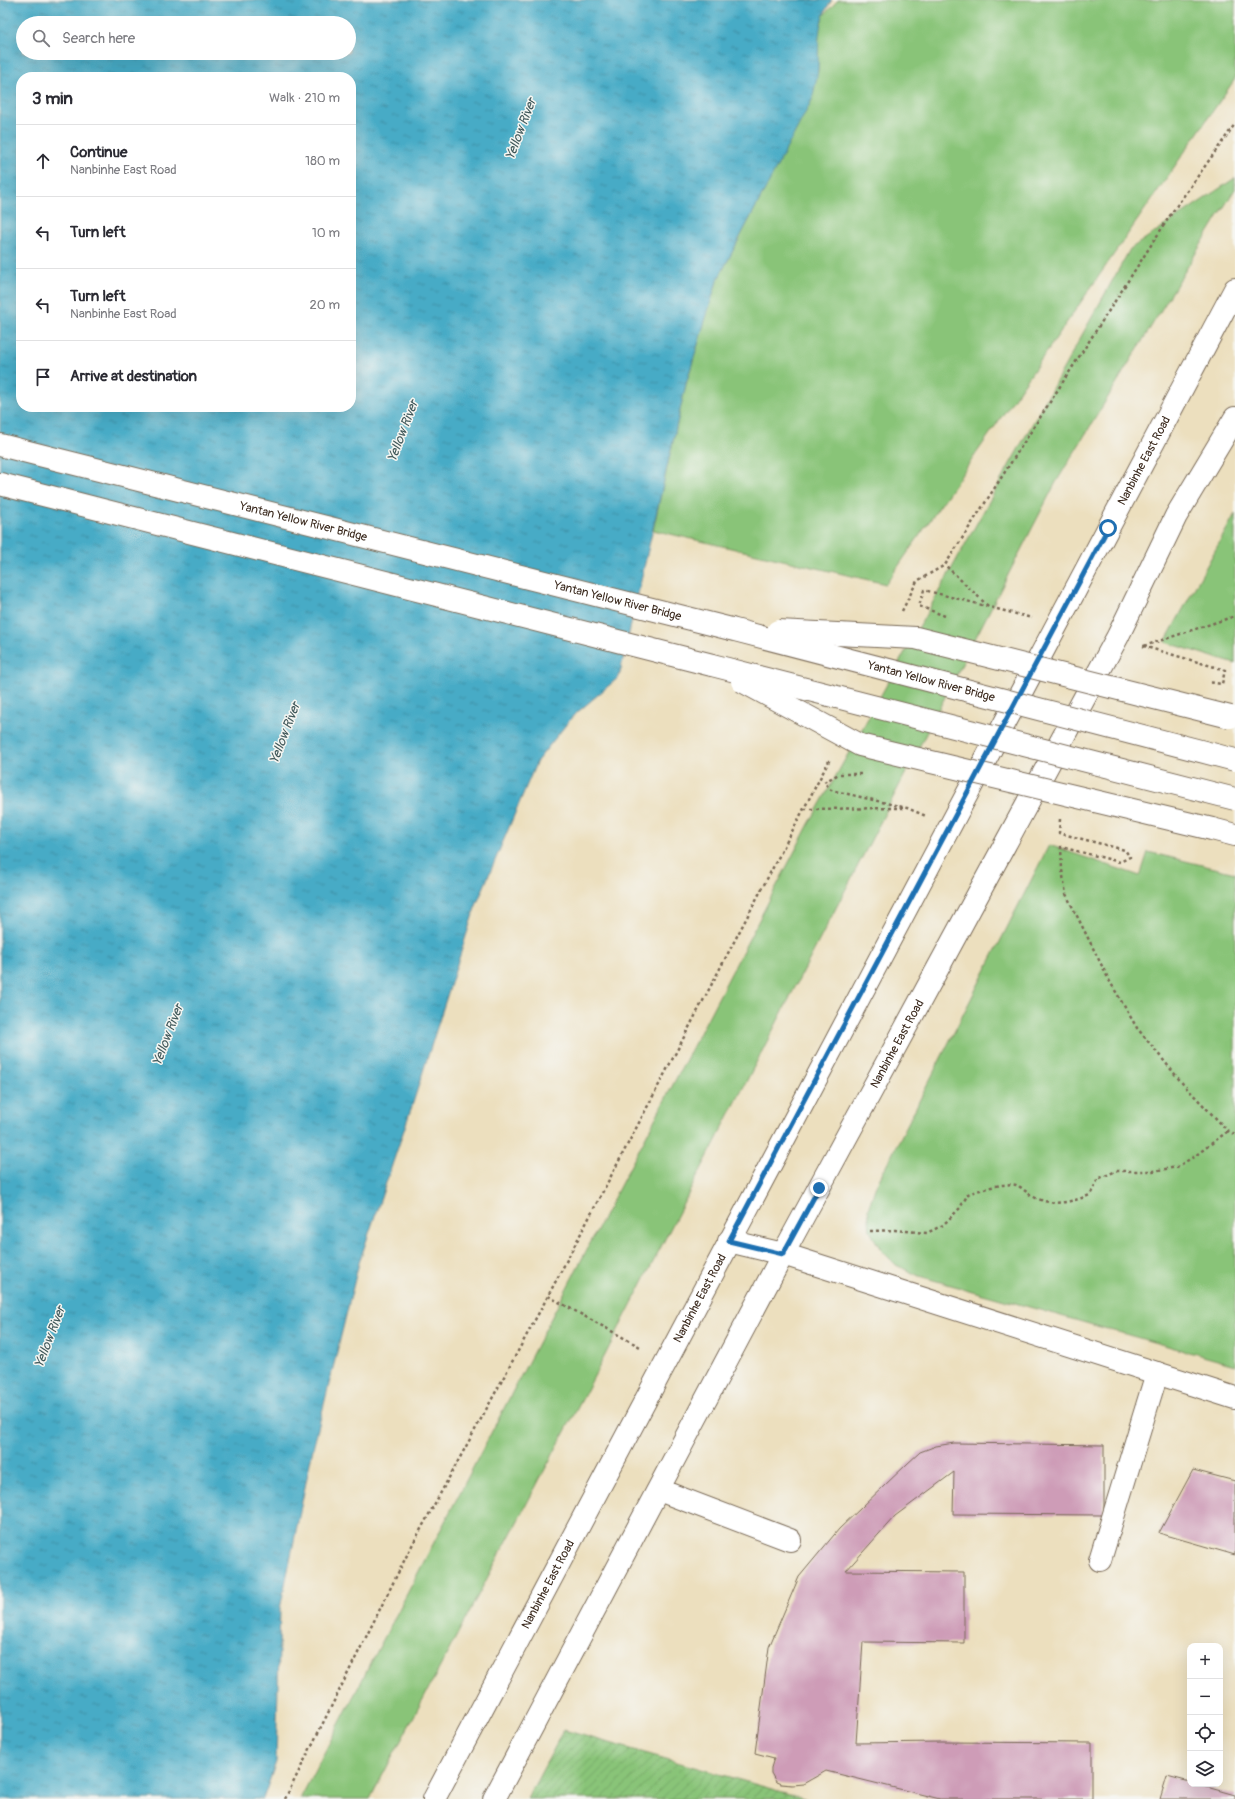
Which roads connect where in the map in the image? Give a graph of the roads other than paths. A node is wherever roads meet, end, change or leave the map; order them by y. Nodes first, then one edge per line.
1 (1235, 289) edge
2 (1235, 418) edge
3 (0, 445) edge
4 (0, 484) edge
5 (731, 629) junction
6 (712, 665) junction
7 (1232, 718) edge
8 (1235, 760) edge
9 (1235, 799) edge
10 (1235, 835) edge
11 (729, 1241) junction
12 (783, 1254) junction
13 (1157, 1373) junction
14 (1235, 1398) edge
15 (659, 1490) junction
16 (790, 1540) dead end
17 (1100, 1560) dead end
18 (434, 1799) edge
19 (494, 1799) edge

1 - 11 main road, Nanbinhe East Road
2 - 12 main road, Nanbinhe East Road
3 - 5 main road, Yantan Yellow River Bridge
4 - 6 main road
5 - 7 main road, bridge
5 - 8 main road, Yantan Yellow River Bridge, bridge
6 - 9 main road, bridge
6 - 10 main road, bridge
11 - 12 main road
11 - 18 main road, Nanbinhe East Road
12 - 13 main road
12 - 15 main road, Nanbinhe East Road
13 - 14 main road
13 - 17 main road
15 - 16 main road
15 - 19 main road, Nanbinhe East Road

